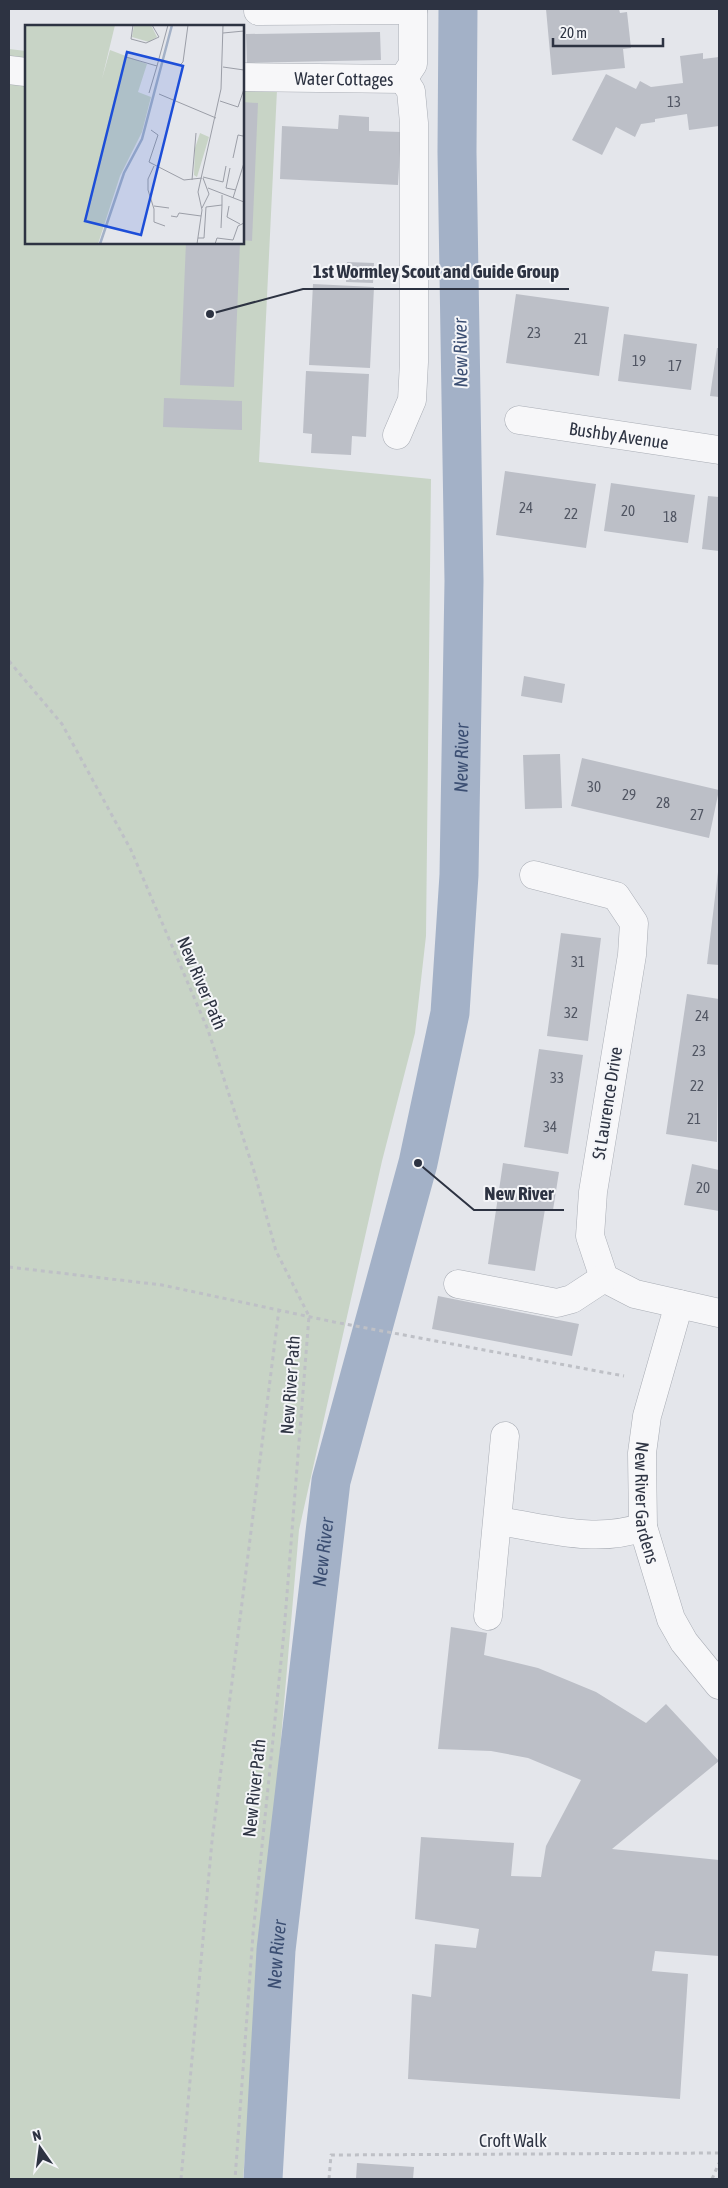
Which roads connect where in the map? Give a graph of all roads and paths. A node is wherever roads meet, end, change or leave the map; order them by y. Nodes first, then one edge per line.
1 (414, 9) edge
2 (258, 10) dead end
3 (9, 70) edge
4 (25, 72) edge
5 (244, 77) edge
6 (403, 80) junction
7 (519, 420) dead end
8 (397, 435) dead end
9 (719, 450) edge
10 (9, 660) edge
11 (534, 875) dead end
12 (9, 1268) edge
13 (604, 1278) junction
14 (458, 1284) dead end
15 (679, 1304) junction
16 (279, 1310) junction
17 (719, 1313) edge
18 (309, 1316) junction
19 (656, 1382) junction
20 (505, 1436) dead end
21 (498, 1521) junction
22 (643, 1527) junction
23 (488, 1616) dead end
24 (719, 1685) edge
25 (719, 2153) edge
26 (719, 2163) edge
27 (182, 2179) edge
28 (235, 2179) edge
29 (329, 2179) edge
30 (712, 2179) edge

1 - 2 street
1 - 6 street, Water Cottages
3 - 4 street
5 - 6 street, Water Cottages
6 - 8 street
7 - 9 street, Bushby Avenue
10 - 18 path, New River Path
11 - 13 street, St Laurence Drive
12 - 16 path
13 - 14 street
13 - 15 street
15 - 17 street
15 - 19 street, New River Gardens
16 - 18 path
16 - 27 path
18 - 19 path
18 - 28 path, New River Path
19 - 22 street, New River Gardens
20 - 21 street
21 - 22 street
21 - 23 street
22 - 24 street, New River Gardens
25 - 29 path, Croft Walk
26 - 30 path

